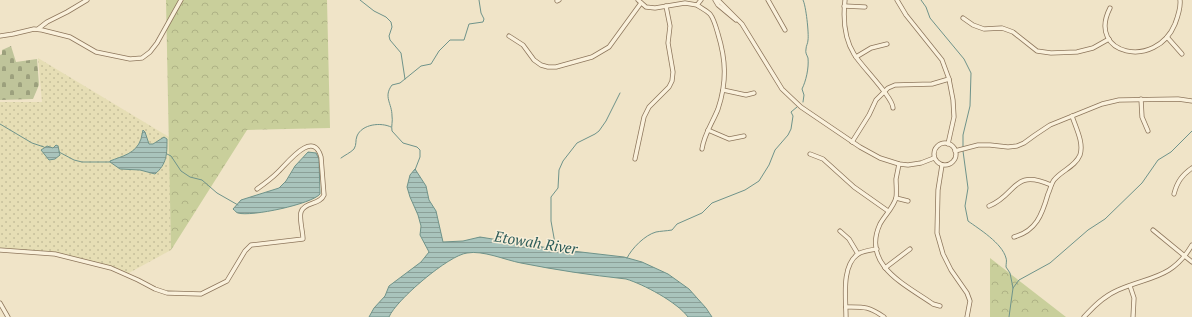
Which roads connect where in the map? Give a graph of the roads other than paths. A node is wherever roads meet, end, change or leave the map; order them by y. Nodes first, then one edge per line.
1 (87, 0) edge
2 (181, 0) edge
3 (701, 0) edge
4 (715, 0) edge
5 (718, 0) edge
6 (768, 0) edge
7 (844, 0) edge
8 (898, 0) edge
9 (1180, 0) edge
10 (639, 1) edge
11 (697, 5) junction
12 (666, 6) junction
13 (844, 6) junction
14 (865, 7) dead end
15 (1110, 8) dead end
16 (962, 18) dead end
17 (742, 24) junction
18 (38, 29) junction
19 (785, 30) dead end
20 (0, 36) edge
21 (509, 36) dead end
22 (1167, 37) junction
23 (1109, 39) junction
24 (888, 44) dead end
25 (1182, 54) dead end
26 (856, 57) junction
27 (949, 79) junction
28 (723, 90) junction
29 (884, 91) junction
30 (754, 93) dead end
31 (1141, 99) junction
32 (1192, 101) edge
33 (893, 108) dead end
34 (1072, 116) junction
35 (708, 130) junction
36 (1148, 131) dead end
37 (744, 136) dead end
38 (852, 142) junction
39 (948, 144) junction
40 (702, 149) dead end
41 (955, 151) junction
42 (810, 154) dead end
43 (934, 158) junction
44 (635, 159) dead end
45 (899, 164) junction
46 (942, 165) junction
47 (1192, 168) edge
48 (1051, 185) junction
49 (257, 189) dead end
50 (1174, 194) dead end
51 (896, 198) junction
52 (908, 201) dead end
53 (989, 206) dead end
54 (888, 211) junction
55 (1153, 230) dead end
56 (840, 232) dead end
57 (1014, 237) dead end
58 (1192, 245) edge
59 (877, 249) junction
60 (910, 249) dead end
61 (0, 250) edge
62 (858, 254) junction
63 (1185, 256) junction
64 (1192, 262) edge
65 (885, 268) junction
66 (1130, 286) junction
67 (0, 303) edge
68 (940, 306) dead end
69 (846, 307) junction
70 (8, 317) edge
71 (846, 317) edge
72 (884, 317) edge
73 (967, 317) edge
74 (1084, 317) edge
75 (1133, 317) edge

1 - 18 street
2 - 18 street
3 - 11 street
4 - 17 street
5 - 17 street
6 - 19 street
7 - 13 street
8 - 27 street
9 - 22 street
10 - 12 street
10 - 21 street
11 - 12 street
11 - 28 street
12 - 44 street
13 - 14 street
13 - 26 street
15 - 23 street
16 - 23 street
17 - 38 street
18 - 20 street
22 - 23 street
22 - 25 street
24 - 26 street
26 - 29 street
27 - 29 street
27 - 39 street
28 - 30 street
28 - 35 street
29 - 33 street
29 - 38 street
31 - 32 street
31 - 34 street
31 - 36 street
34 - 41 street
34 - 48 street
35 - 37 street
35 - 40 street
38 - 45 street
39 - 41 street
39 - 43 street
41 - 46 street
42 - 54 street
43 - 45 street
43 - 46 street
45 - 51 street
46 - 73 street
47 - 50 street
48 - 53 street
48 - 57 street
49 - 61 street
51 - 52 street
51 - 54 street
54 - 59 street
55 - 63 street
56 - 62 street
58 - 63 street
59 - 62 street
59 - 65 street
60 - 65 street
62 - 69 street
63 - 64 street
63 - 66 street
65 - 68 street
66 - 74 street
66 - 75 street
67 - 70 street
69 - 71 street
69 - 72 street

